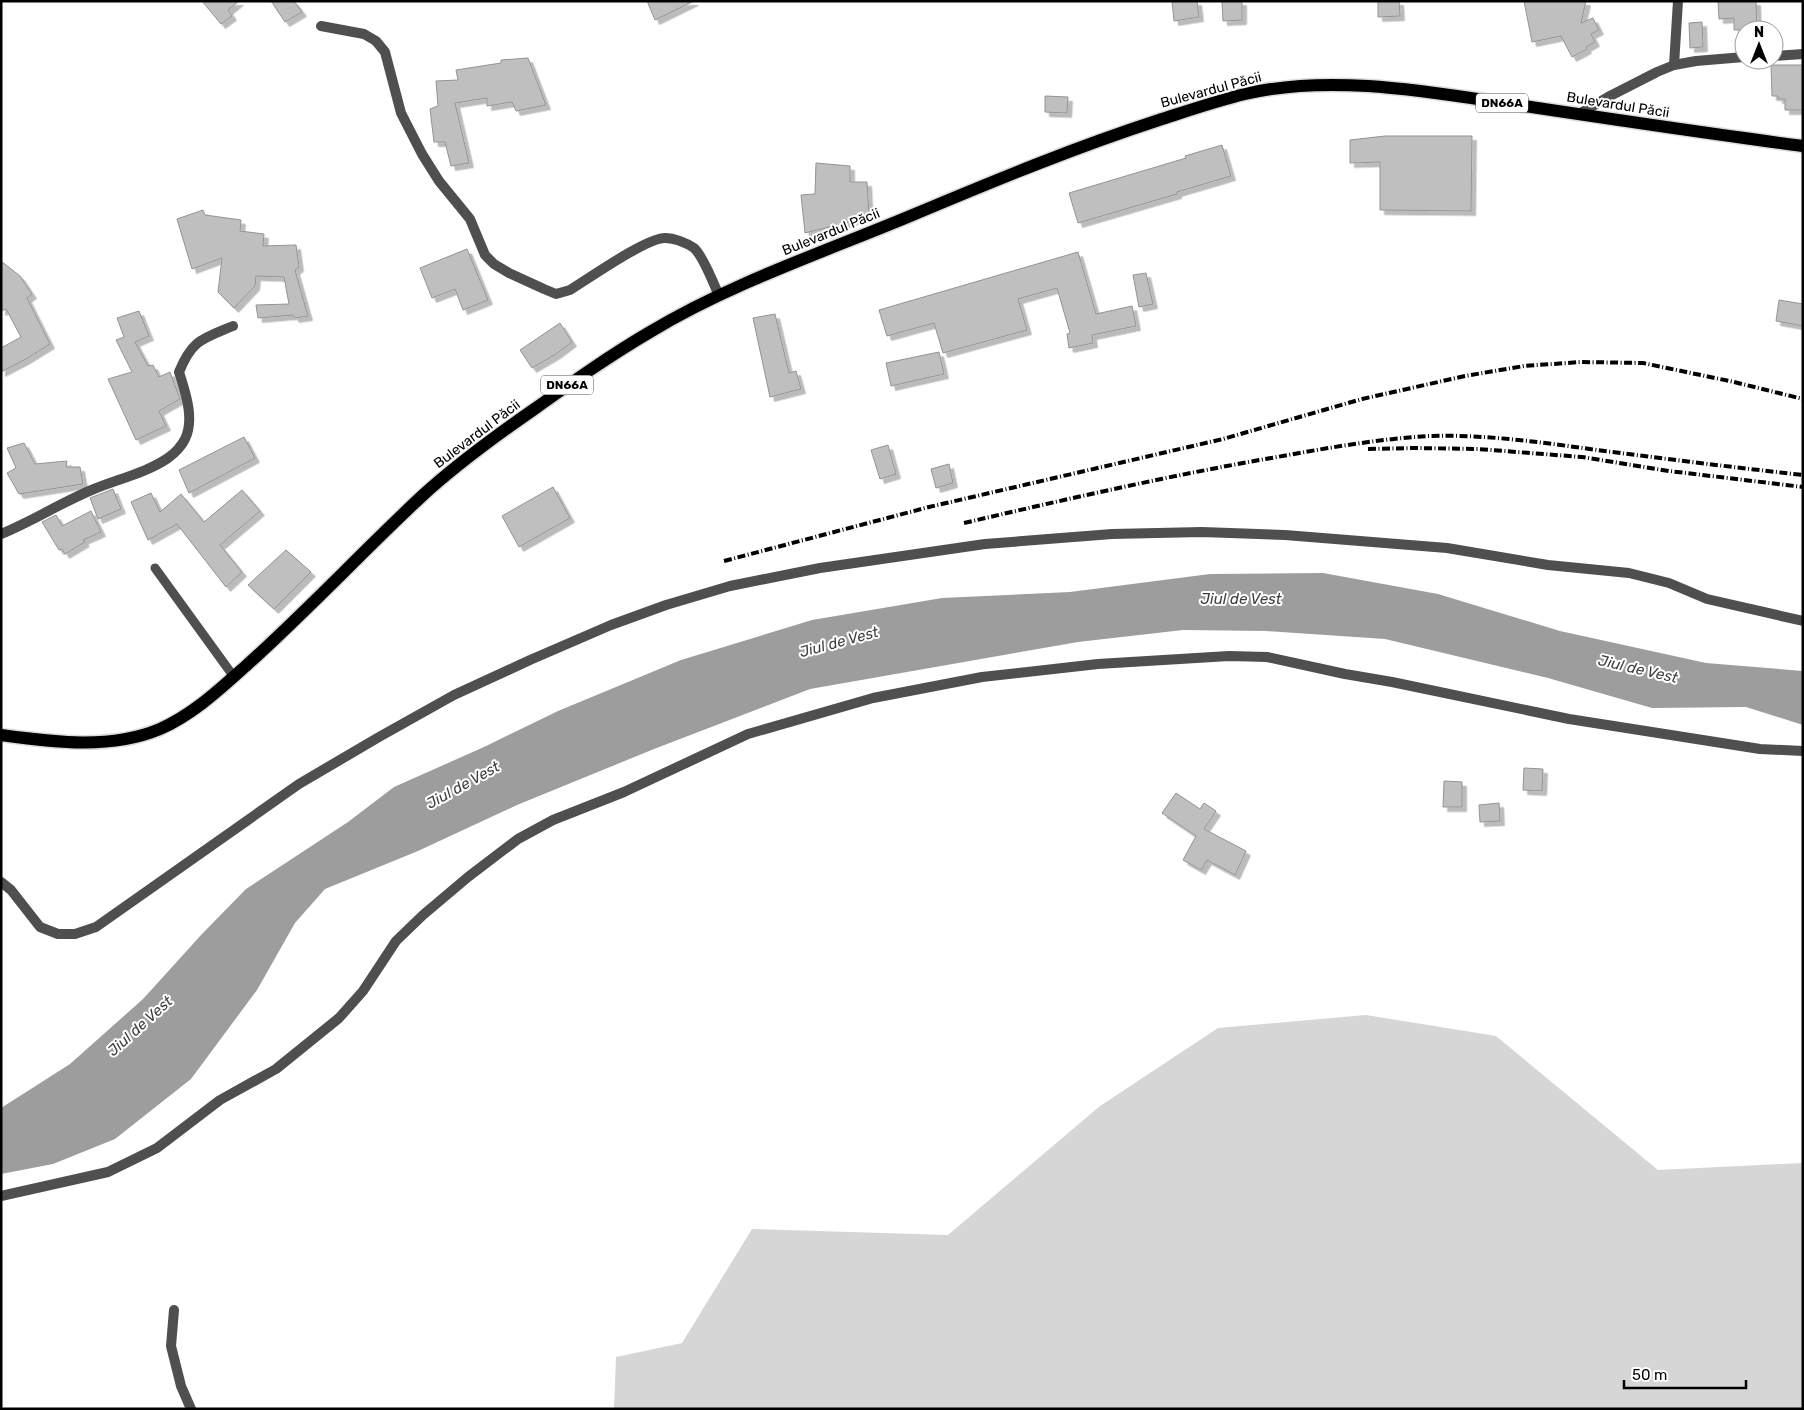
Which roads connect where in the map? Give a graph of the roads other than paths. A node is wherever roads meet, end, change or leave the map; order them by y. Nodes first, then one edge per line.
1 (1678, 1) edge
2 (321, 26) dead end
3 (1803, 54) edge
4 (1784, 55) edge
5 (1734, 58) edge
6 (1674, 65) junction
7 (1579, 114) junction
8 (1803, 146) edge
9 (719, 296) junction
10 (233, 326) dead end
11 (1, 534) edge
12 (155, 568) dead end
13 (1803, 621) edge
14 (234, 677) junction
15 (1, 735) edge
16 (1803, 751) edge
17 (1, 882) edge
18 (1, 1196) edge
19 (174, 1310) dead end
20 (191, 1409) edge

1 - 6 street
2 - 9 street
3 - 4 street
5 - 6 street
6 - 7 street
7 - 8 main road, Bulevardul Păcii / DN66A
7 - 9 main road, Bulevardul Păcii / DN66A
9 - 14 main road, Bulevardul Păcii / DN66A
10 - 11 street
12 - 14 lane
13 - 17 street
14 - 15 main road, Bulevardul Păcii / DN66A
16 - 18 street
19 - 20 street

